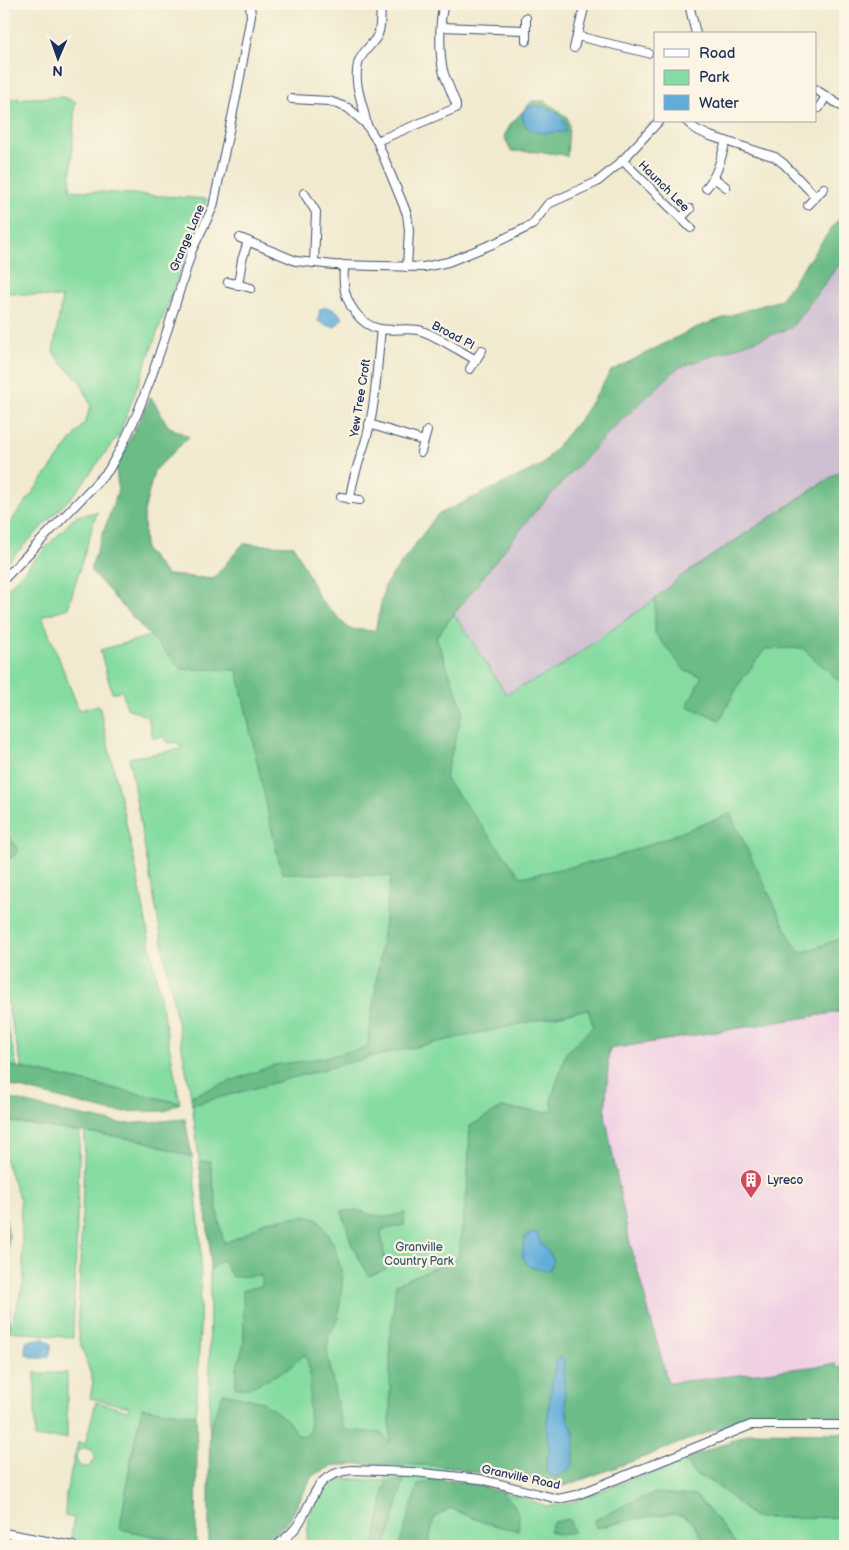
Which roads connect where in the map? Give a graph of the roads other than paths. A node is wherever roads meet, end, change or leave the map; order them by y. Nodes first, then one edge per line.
1 (250, 4) edge
2 (381, 4) edge
3 (444, 4) edge
4 (585, 4) edge
5 (689, 4) edge
6 (526, 18) dead end
7 (441, 29) junction
8 (526, 30) junction
9 (696, 32) edge
10 (577, 36) junction
11 (526, 41) dead end
12 (574, 48) dead end
13 (628, 48) junction
14 (648, 52) dead end
15 (626, 57) dead end
16 (816, 91) edge
17 (826, 96) junction
18 (292, 99) dead end
19 (841, 106) dead end
20 (819, 108) dead end
21 (659, 122) edge
22 (687, 122) edge
23 (367, 126) junction
24 (377, 141) junction
25 (726, 141) junction
26 (622, 160) junction
27 (714, 178) junction
28 (726, 187) dead end
29 (706, 188) dead end
30 (824, 188) dead end
31 (304, 193) dead end
32 (816, 197) junction
33 (808, 205) dead end
34 (690, 209) dead end
35 (681, 218) junction
36 (691, 228) dead end
37 (314, 263) junction
38 (344, 265) junction
39 (407, 267) junction
40 (228, 282) dead end
41 (238, 284) junction
42 (251, 288) dead end
43 (381, 329) junction
44 (482, 350) dead end
45 (476, 360) junction
46 (470, 369) dead end
47 (370, 424) junction
48 (427, 432) dead end
49 (424, 441) junction
50 (421, 452) dead end
51 (340, 498) dead end
52 (350, 499) junction
53 (360, 500) dead end
54 (4, 579) edge
55 (845, 1425) edge
56 (4, 1533) edge
57 (73, 1546) edge
58 (277, 1546) edge

1 - 54 street, Grange Lane
2 - 23 street
3 - 7 street
4 - 10 street
5 - 9 street
6 - 8 street
7 - 8 street
7 - 24 street
8 - 11 street
10 - 12 street
10 - 13 street
13 - 14 street
13 - 15 street
16 - 17 street
17 - 19 street
17 - 20 street
18 - 23 street
21 - 26 street
22 - 25 street
23 - 24 street
24 - 39 street
25 - 27 street
25 - 32 street
26 - 35 street, Haunch Lee
26 - 39 street
27 - 28 street
27 - 29 street
30 - 32 street
31 - 37 street
32 - 33 street
34 - 35 street
35 - 36 street, Haunch Lee
37 - 38 street
37 - 41 street
38 - 39 street
38 - 43 street, Broad Pl
40 - 41 street
41 - 42 street
43 - 45 street, Broad Pl
43 - 47 street, Yew Tree Croft
44 - 45 street
45 - 46 street
47 - 49 street
47 - 52 street, Yew Tree Croft
48 - 49 street
49 - 50 street
51 - 52 street
52 - 53 street
55 - 58 street, Granville Road
56 - 57 street

